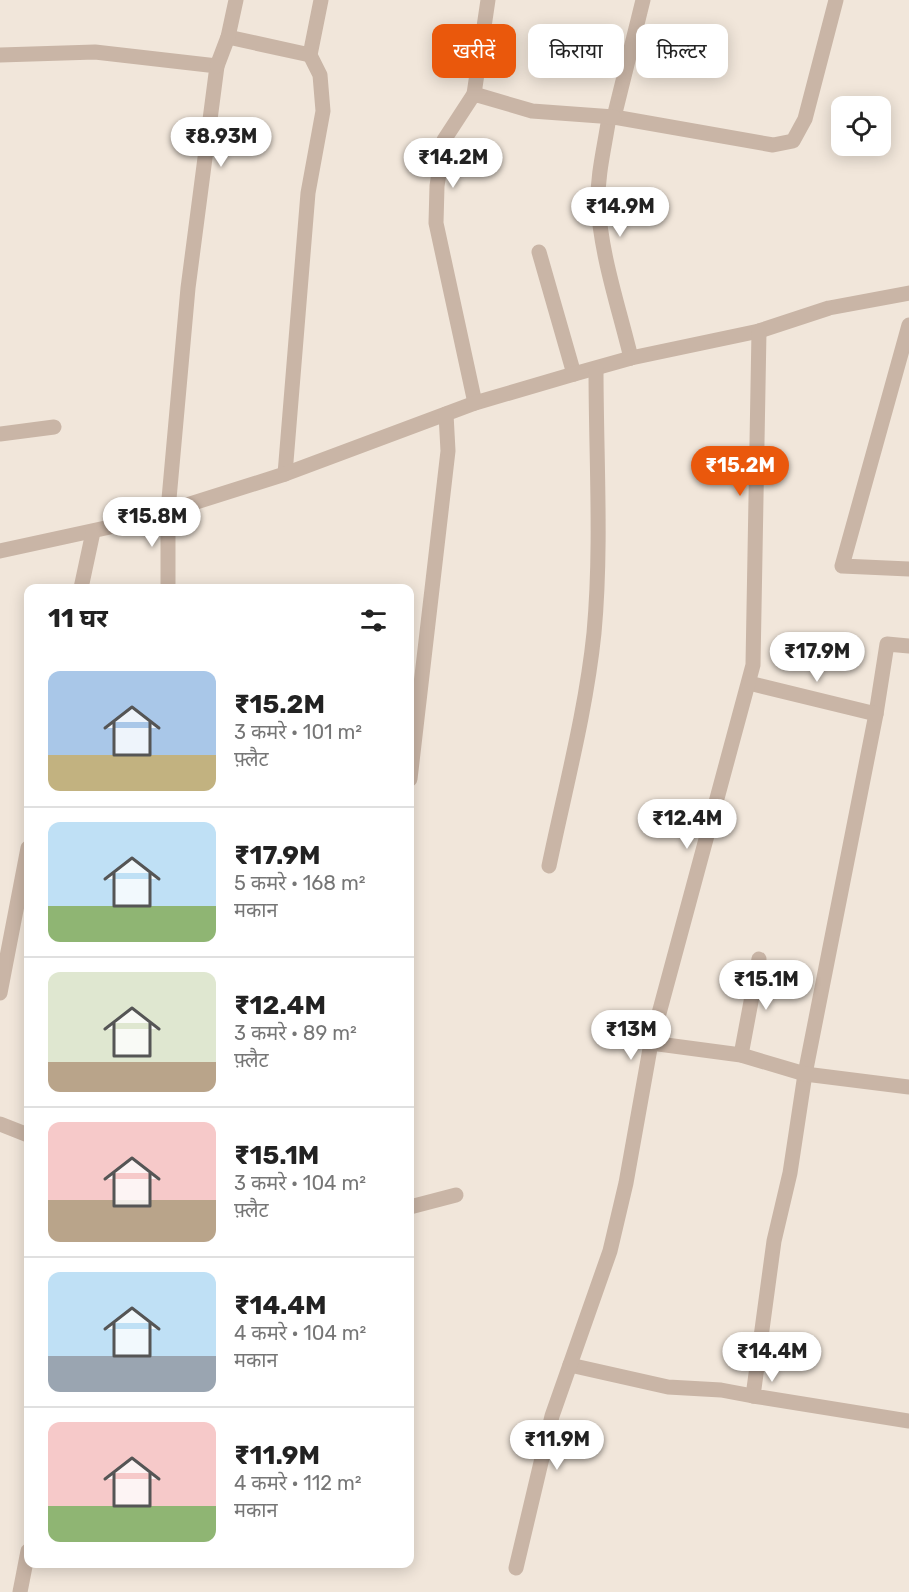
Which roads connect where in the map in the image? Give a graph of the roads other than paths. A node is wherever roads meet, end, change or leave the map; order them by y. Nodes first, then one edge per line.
1 (236, 0) edge
2 (321, 0) edge
3 (488, 0) edge
4 (643, 0) edge
5 (836, 0) edge
6 (228, 37) junction
7 (0, 55) edge
8 (310, 56) junction
9 (217, 66) junction
10 (474, 94) junction
11 (611, 117) junction
12 (539, 252) dead end
13 (909, 293) edge
14 (909, 326) edge
15 (759, 330) junction
16 (631, 358) junction
17 (596, 369) junction
18 (574, 374) junction
19 (475, 404) junction
20 (446, 414) junction
21 (54, 427) dead end
22 (0, 434) edge
23 (285, 474) junction
24 (168, 510) junction
25 (93, 532) junction
26 (0, 551) edge
27 (909, 569) edge
28 (82, 584) edge
29 (168, 584) edge
30 (909, 646) edge
31 (749, 683) junction
32 (876, 714) junction
33 (414, 744) edge
34 (549, 866) dead end
35 (24, 869) edge
36 (759, 960) dead end
37 (0, 993) edge
38 (651, 1043) junction
39 (741, 1055) junction
40 (805, 1074) junction
41 (909, 1087) edge
42 (0, 1124) edge
43 (24, 1134) edge
44 (456, 1195) dead end
45 (414, 1206) edge
46 (570, 1365) junction
47 (753, 1396) junction
48 (909, 1421) edge
49 (25, 1568) edge
50 (516, 1568) dead end
51 (20, 1592) edge

1 - 6 street
2 - 8 street
3 - 10 street
4 - 11 street
5 - 11 street
6 - 8 street
6 - 9 street
7 - 9 street
8 - 23 street
9 - 24 street
10 - 11 street
10 - 19 street
11 - 16 street
12 - 18 street
13 - 15 street
14 - 27 street
15 - 16 street
15 - 31 street
16 - 17 street
17 - 18 street
17 - 34 street
18 - 19 street
19 - 20 street
20 - 23 street
20 - 33 street
21 - 22 street
23 - 24 street
24 - 25 street
24 - 29 street
25 - 26 street
25 - 28 street
30 - 32 street
31 - 32 street
31 - 38 street
32 - 40 street
35 - 37 street
36 - 39 street
38 - 39 street
38 - 46 street
39 - 40 street
40 - 41 street
40 - 47 street
42 - 43 street
44 - 45 street
46 - 47 street
46 - 50 street
47 - 48 street
49 - 51 street

